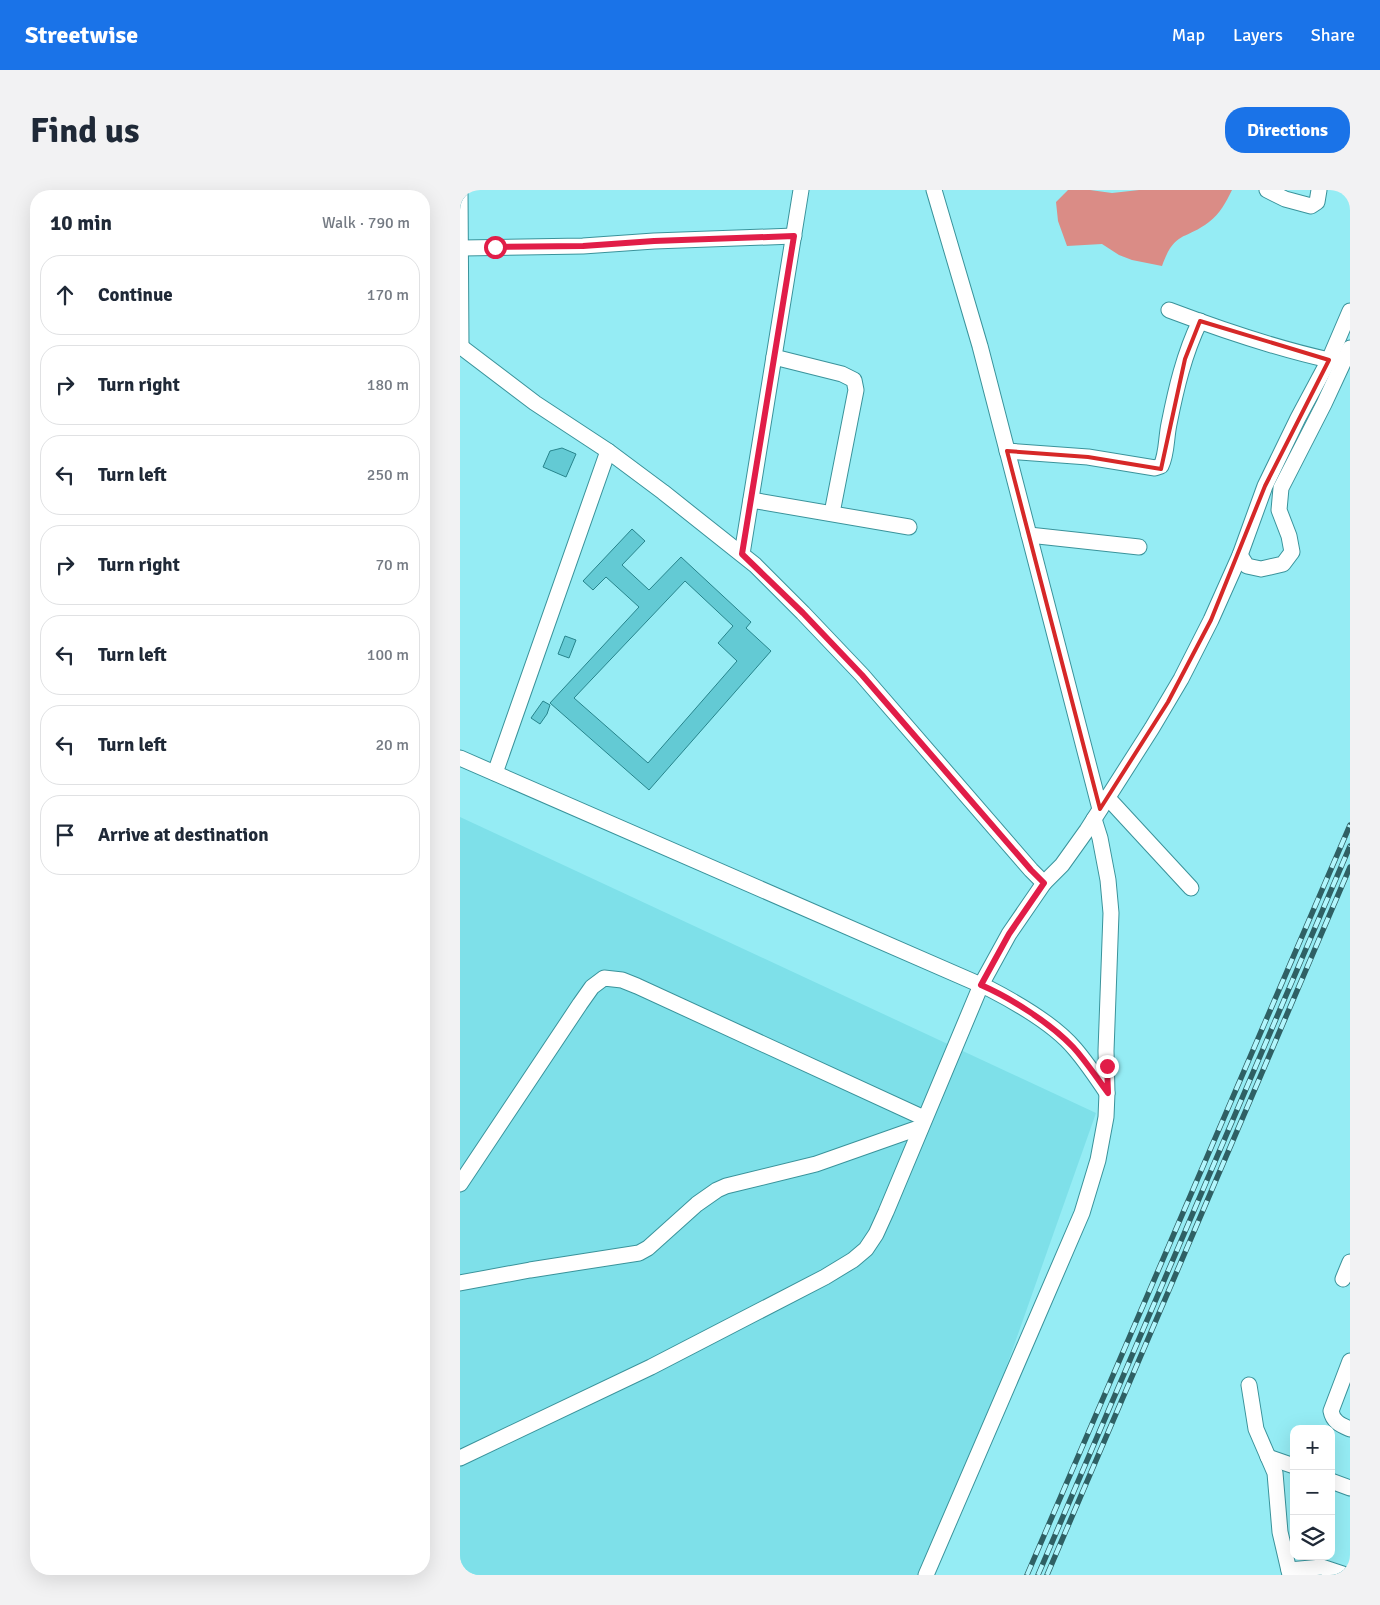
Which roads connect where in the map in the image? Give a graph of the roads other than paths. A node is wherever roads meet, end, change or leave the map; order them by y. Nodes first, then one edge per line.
1 (460, 190) edge
2 (801, 190) edge
3 (934, 190) edge
4 (1267, 190) edge
5 (1320, 190) edge
6 (794, 236) junction
7 (462, 248) junction
8 (1170, 310) dead end
9 (1350, 311) edge
10 (1200, 322) junction
11 (461, 346) edge
12 (1350, 348) edge
13 (1332, 354) junction
14 (774, 357) junction
15 (608, 450) junction
16 (1007, 451) junction
17 (751, 500) junction
18 (832, 513) junction
19 (909, 527) dead end
20 (1029, 535) junction
21 (1139, 547) dead end
22 (742, 554) junction
23 (1240, 555) junction
24 (460, 758) edge
25 (495, 773) junction
26 (1100, 808) junction
27 (1044, 883) junction
28 (1192, 888) dead end
29 (981, 985) junction
30 (1108, 1093) junction
31 (922, 1122) junction
32 (460, 1184) edge
33 (1350, 1262) edge
34 (1343, 1279) dead end
35 (460, 1283) edge
36 (1350, 1361) edge
37 (1249, 1385) dead end
38 (1350, 1429) edge
39 (460, 1458) edge
40 (1280, 1461) edge
41 (1335, 1482) edge
42 (1350, 1488) edge
43 (1296, 1570) edge
44 (926, 1575) edge
45 (1346, 1575) edge

1 - 7 street
2 - 6 street
3 - 16 street
4 - 5 street
6 - 7 street
6 - 14 street
7 - 11 street
8 - 10 street
9 - 13 street
10 - 13 street
10 - 16 street
11 - 15 street
12 - 23 street
13 - 23 street
14 - 17 street
14 - 18 street
15 - 22 street
15 - 25 street
16 - 20 street
17 - 18 street
17 - 22 street
18 - 19 street
20 - 21 street
20 - 26 street
22 - 27 street
23 - 26 street
24 - 25 street
25 - 29 street
26 - 27 street
26 - 28 street
26 - 30 street
27 - 29 street
29 - 30 street
29 - 31 street
30 - 44 street
31 - 32 street
31 - 35 street
31 - 39 street
33 - 34 street
36 - 38 street
37 - 40 street
40 - 43 street
41 - 42 street
43 - 45 street

